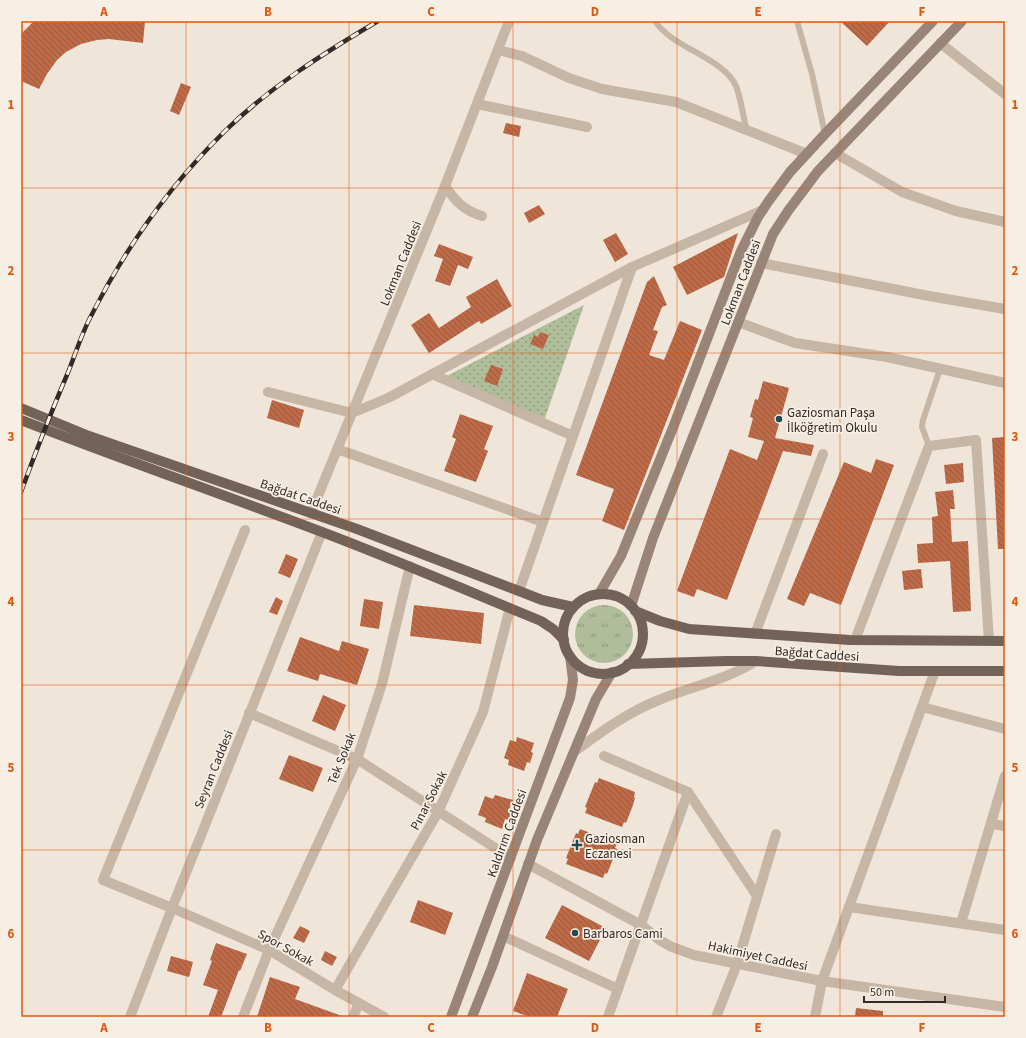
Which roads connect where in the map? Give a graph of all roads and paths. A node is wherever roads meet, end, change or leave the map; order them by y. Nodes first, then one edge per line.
1 (510, 21) edge
2 (654, 21) edge
3 (797, 21) edge
4 (933, 21) edge
5 (962, 21) edge
6 (940, 43) junction
7 (498, 50) junction
8 (1005, 94) edge
9 (477, 104) junction
10 (587, 127) dead end
11 (747, 131) junction
12 (824, 134) junction
13 (835, 153) junction
14 (807, 154) junction
15 (445, 186) junction
16 (763, 210) junction
17 (482, 216) dead end
18 (1005, 222) edge
19 (761, 263) junction
20 (632, 267) junction
21 (1005, 310) edge
22 (738, 322) junction
23 (940, 369) junction
24 (432, 374) junction
25 (1005, 383) edge
26 (268, 392) dead end
27 (21, 408) edge
28 (352, 413) junction
29 (21, 420) edge
30 (573, 436) junction
31 (929, 446) junction
32 (337, 449) junction
33 (823, 454) dead end
34 (310, 513) junction
35 (543, 522) junction
36 (245, 530) dead end
37 (322, 532) junction
38 (410, 566) junction
39 (519, 591) junction
40 (599, 594) junction
41 (573, 607) junction
42 (510, 608) junction
43 (633, 608) junction
44 (755, 634) junction
45 (564, 640) junction
46 (855, 640) junction
47 (989, 641) junction
48 (1005, 641) edge
49 (570, 656) junction
50 (756, 662) junction
51 (628, 664) junction
52 (935, 671) junction
53 (1005, 671) edge
54 (612, 672) junction
55 (922, 707) junction
56 (249, 713) junction
57 (1005, 729) edge
58 (575, 751) junction
59 (604, 756) dead end
60 (357, 759) junction
61 (1005, 776) edge
62 (688, 792) junction
63 (438, 812) junction
64 (991, 824) junction
65 (1005, 826) edge
66 (776, 834) dead end
67 (511, 858) junction
68 (528, 864) junction
69 (757, 896) junction
70 (849, 907) junction
71 (172, 908) junction
72 (961, 923) junction
73 (641, 925) junction
74 (1005, 930) edge
75 (503, 936) junction
76 (269, 950) junction
77 (736, 964) junction
78 (822, 981) junction
79 (618, 989) junction
80 (335, 990) junction
81 (358, 1003) junction
82 (1005, 1007) edge
83 (130, 1017) edge
84 (243, 1017) edge
85 (353, 1017) edge
86 (384, 1017) edge
87 (450, 1017) edge
88 (472, 1017) edge
89 (608, 1017) edge
90 (716, 1017) edge
91 (815, 1017) edge

1 - 7 street, Lokman Caddesi
2 - 11 lane
3 - 12 lane
4 - 12 street, Lokman Caddesi
5 - 6 street, Lokman Caddesi
6 - 8 street
6 - 13 street, Lokman Caddesi
7 - 9 street, Lokman Caddesi
7 - 11 street
9 - 10 street
9 - 15 street, Lokman Caddesi
11 - 14 street
12 - 14 street, Lokman Caddesi
13 - 18 street
13 - 19 street, Lokman Caddesi
14 - 16 street, Lokman Caddesi
15 - 17 street
15 - 28 street, Lokman Caddesi
16 - 20 street
16 - 40 street, Lokman Caddesi
19 - 21 street
19 - 22 street, Lokman Caddesi
20 - 24 street
20 - 30 street
22 - 23 street
22 - 43 street, Lokman Caddesi
23 - 25 street
23 - 31 lane
24 - 28 street
24 - 30 street
26 - 28 street
27 - 34 main road, Bağdat Caddesi
28 - 32 street, Lokman Caddesi
29 - 37 main road, Bağdat Caddesi
30 - 35 street
31 - 46 street
31 - 47 street
32 - 34 street, Lokman Caddesi
32 - 35 street
33 - 44 street
34 - 39 main road, Bağdat Caddesi
35 - 39 street
36 - 71 street, Spor Sokak
37 - 38 main road, Bağdat Caddesi
37 - 56 street, Seyran Caddesi
38 - 42 main road, Bağdat Caddesi
38 - 60 street, Tek Sokak
39 - 41 main road, Bağdat Caddesi
40 - 41 main road
40 - 43 main road
41 - 45 main road
42 - 45 main road, Bağdat Caddesi
42 - 63 street, Pınar Sokak
43 - 44 main road, Bağdat Caddesi
43 - 51 main road
44 - 46 main road, Bağdat Caddesi
45 - 49 main road
46 - 47 main road, Bağdat Caddesi
47 - 48 main road, Bağdat Caddesi
49 - 54 main road
49 - 67 street, Kaldırım Caddesi
50 - 51 main road, Bağdat Caddesi
50 - 52 main road, Bağdat Caddesi
50 - 58 street
51 - 54 main road
52 - 53 main road, Bağdat Caddesi
52 - 55 street
54 - 58 street
55 - 57 street
55 - 70 street
56 - 60 street
56 - 71 street, Seyran Caddesi
58 - 68 street
59 - 62 street
60 - 63 street
60 - 76 street, Tek Sokak
61 - 64 street
62 - 69 street
62 - 73 street
63 - 67 street
63 - 80 street, Pınar Sokak
64 - 65 street
64 - 72 street
66 - 69 street
67 - 87 street, Kaldırım Caddesi
68 - 73 street, Hakimiyet Caddesi
68 - 75 street
69 - 77 street
70 - 72 street
70 - 78 street
71 - 76 street, Spor Sokak
71 - 83 street, Seyran Caddesi
72 - 74 street
73 - 77 street, Hakimiyet Caddesi
73 - 79 street
75 - 79 street
75 - 88 street
76 - 80 street, Spor Sokak
76 - 84 street, Tek Sokak
77 - 78 street, Hakimiyet Caddesi
77 - 90 street
78 - 82 street, Hakimiyet Caddesi
78 - 91 street
79 - 89 street
80 - 81 street, Spor Sokak
81 - 85 street
81 - 86 street, Spor Sokak

